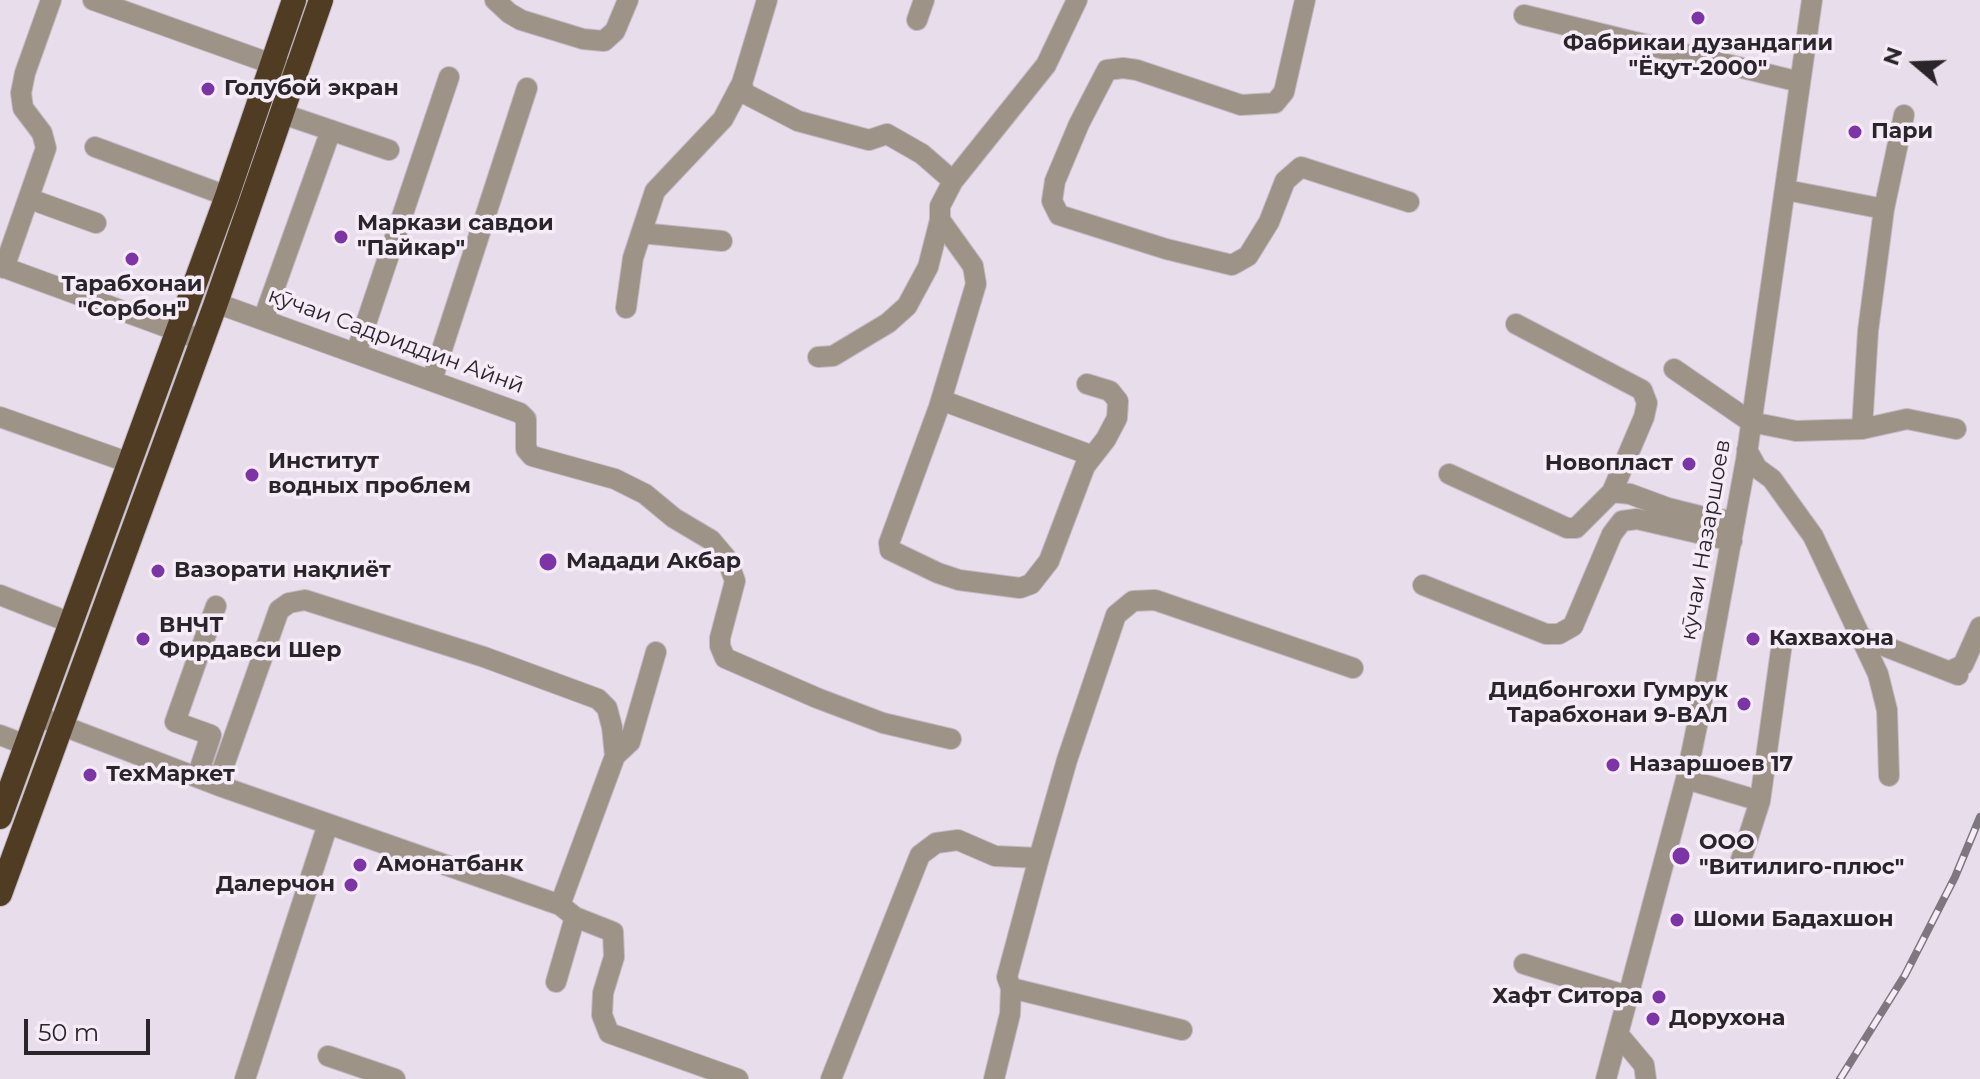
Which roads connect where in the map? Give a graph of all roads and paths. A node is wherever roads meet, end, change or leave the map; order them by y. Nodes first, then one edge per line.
1 (51, 0) edge
2 (93, 0) edge
3 (294, 0) edge
4 (321, 0) edge
5 (495, 0) edge
6 (628, 0) edge
7 (767, 0) edge
8 (924, 0) edge
9 (1077, 0) edge
10 (1305, 0) edge
11 (1812, 0) edge
12 (1524, 15) dead end
13 (917, 20) dead end
14 (273, 64) junction
15 (297, 73) junction
16 (449, 77) dead end
17 (1800, 82) junction
18 (742, 83) junction
19 (527, 88) dead end
20 (283, 114) junction
21 (1904, 115) dead end
22 (331, 130) junction
23 (95, 147) dead end
24 (389, 150) dead end
25 (953, 181) junction
26 (1786, 190) junction
27 (227, 196) junction
28 (30, 199) junction
29 (1409, 202) dead end
30 (1884, 209) junction
31 (940, 220) junction
32 (96, 223) dead end
33 (641, 233) junction
34 (722, 241) dead end
35 (2, 267) edge
36 (216, 303) junction
37 (626, 308) dead end
38 (263, 320) junction
39 (1516, 324) dead end
40 (178, 331) junction
41 (202, 340) junction
42 (356, 353) junction
43 (818, 357) dead end
44 (1674, 369) dead end
45 (432, 380) junction
46 (1087, 384) dead end
47 (941, 400) junction
48 (0, 417) edge
49 (1751, 422) junction
50 (1862, 429) junction
51 (1956, 429) dead end
52 (1747, 450) junction
53 (1093, 456) junction
54 (130, 463) junction
55 (1449, 474) dead end
56 (1612, 492) junction
57 (1733, 531) junction
58 (1423, 585) dead end
59 (0, 595) edge
60 (216, 606) dead end
61 (71, 623) junction
62 (1980, 627) edge
63 (1861, 637) junction
64 (1782, 643) dead end
65 (656, 652) dead end
66 (1353, 668) dead end
67 (37, 716) junction
68 (62, 725) junction
69 (0, 735) edge
70 (951, 739) dead end
71 (26, 745) junction
72 (615, 756) junction
73 (1889, 776) dead end
74 (197, 777) junction
75 (1686, 779) junction
76 (217, 785) junction
77 (1760, 801) junction
78 (0, 817) edge
79 (328, 824) junction
80 (1039, 858) junction
81 (1740, 863) dead end
82 (0, 894) edge
83 (568, 911) junction
84 (1524, 964) dead end
85 (556, 982) dead end
86 (1011, 988) junction
87 (1628, 996) junction
88 (1182, 1030) dead end
89 (1618, 1034) junction
90 (328, 1056) dead end
91 (699, 1073) edge
92 (245, 1079) edge
93 (395, 1079) edge
94 (738, 1079) edge
95 (831, 1079) edge
96 (994, 1079) edge
97 (1606, 1079) edge
98 (1646, 1079) edge

1 - 28 street
2 - 14 street
3 - 14 highway
4 - 15 highway
5 - 6 street
7 - 18 street
8 - 13 street
9 - 25 street
10 - 29 street
11 - 17 street, кӯчаи Назаршоев
12 - 17 street
14 - 15 street
14 - 27 highway
15 - 20 highway
16 - 42 street
17 - 26 street, кӯчаи Назаршоев
18 - 25 street
18 - 33 street
19 - 45 street
20 - 22 street
20 - 36 highway
21 - 30 street
22 - 24 street
22 - 38 street
23 - 27 street
25 - 31 street
26 - 30 street
26 - 49 street, кӯчаи Назаршоев
27 - 40 highway
28 - 32 street
28 - 35 street
30 - 50 street
31 - 43 street
31 - 47 street
33 - 34 street
33 - 37 street
35 - 40 street
36 - 38 street, кӯчаи Садриддин Айнӣ
36 - 41 highway
38 - 42 street, кӯчаи Садриддин Айнӣ
39 - 56 street
40 - 41 street
40 - 54 highway
41 - 68 highway
42 - 45 street, кӯчаи Садриддин Айнӣ
44 - 49 street
45 - 70 street, кӯчаи Садриддин Айнӣ
46 - 53 street
47 - 53 street
47 - 53 street
48 - 54 street
49 - 50 street
49 - 52 street, кӯчаи Назаршоев
50 - 51 street
52 - 57 street, кӯчаи Назаршоев
52 - 63 street
54 - 61 highway
55 - 56 street
56 - 57 street
57 - 58 street
57 - 75 street, кӯчаи Назаршоев
59 - 61 street
60 - 74 street
61 - 67 highway
62 - 63 street
63 - 73 street
64 - 77 street
65 - 72 street
66 - 80 street
67 - 68 street
67 - 71 highway
68 - 74 street
68 - 82 highway
69 - 71 street
71 - 78 highway
72 - 76 street
72 - 83 street
74 - 76 street
75 - 77 street
75 - 87 street, кӯчаи Назаршоев
76 - 79 street
77 - 81 street
79 - 83 street
79 - 92 street
80 - 86 street
80 - 95 street
83 - 85 street
83 - 91 street
84 - 87 street
86 - 88 street
86 - 96 street
87 - 89 street, кӯчаи Назаршоев
89 - 97 street, кӯчаи Назаршоев
89 - 98 street
90 - 93 street
91 - 94 street

